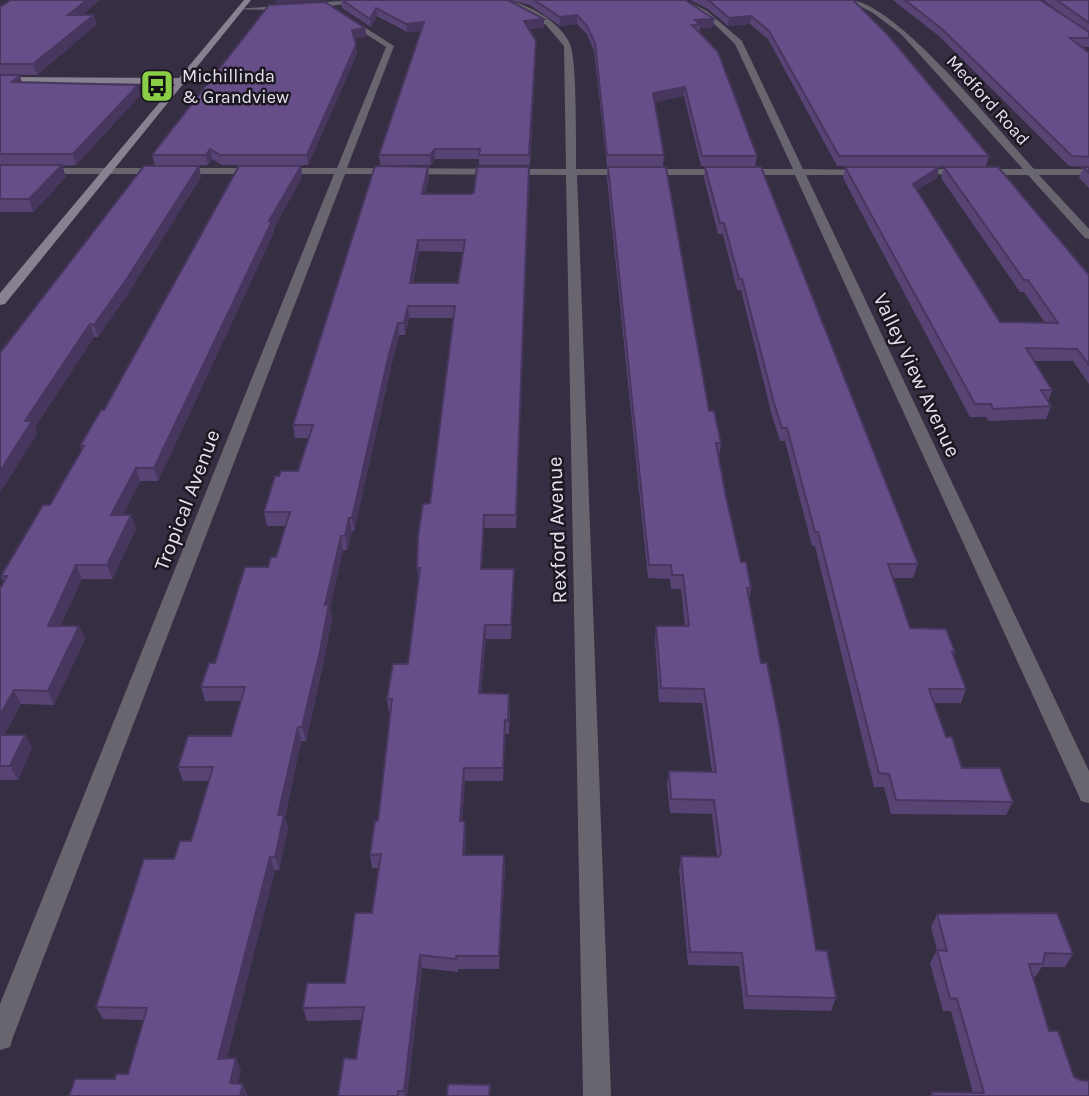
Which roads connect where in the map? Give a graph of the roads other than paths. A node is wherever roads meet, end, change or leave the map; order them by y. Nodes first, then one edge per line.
1 (248, 0) edge
2 (371, 0) edge
3 (502, 0) edge
4 (679, 0) edge
5 (852, 0) edge
6 (330, 6) junction
7 (240, 9) junction
8 (0, 80) edge
9 (180, 81) junction
10 (341, 170) junction
11 (0, 171) edge
12 (107, 171) junction
13 (569, 171) junction
14 (799, 172) junction
15 (877, 172) edge
16 (904, 172) edge
17 (1033, 172) junction
18 (1089, 172) edge
19 (1089, 236) edge
20 (0, 301) edge
21 (1089, 794) edge
22 (0, 1037) edge
23 (597, 1096) edge

1 - 7 street
2 - 6 street
3 - 13 street, Rexford Avenue
4 - 14 street, Valley View Avenue
5 - 17 street, Medford Road
6 - 7 street
6 - 10 street, Tropical Avenue
7 - 9 street
8 - 9 street
9 - 12 street
10 - 12 street
10 - 13 street
10 - 22 street, Tropical Avenue
11 - 12 street
12 - 20 street
13 - 14 street
13 - 23 street, Rexford Avenue
14 - 15 street
14 - 21 street, Valley View Avenue
16 - 17 street
17 - 18 street
17 - 19 street, Medford Road

